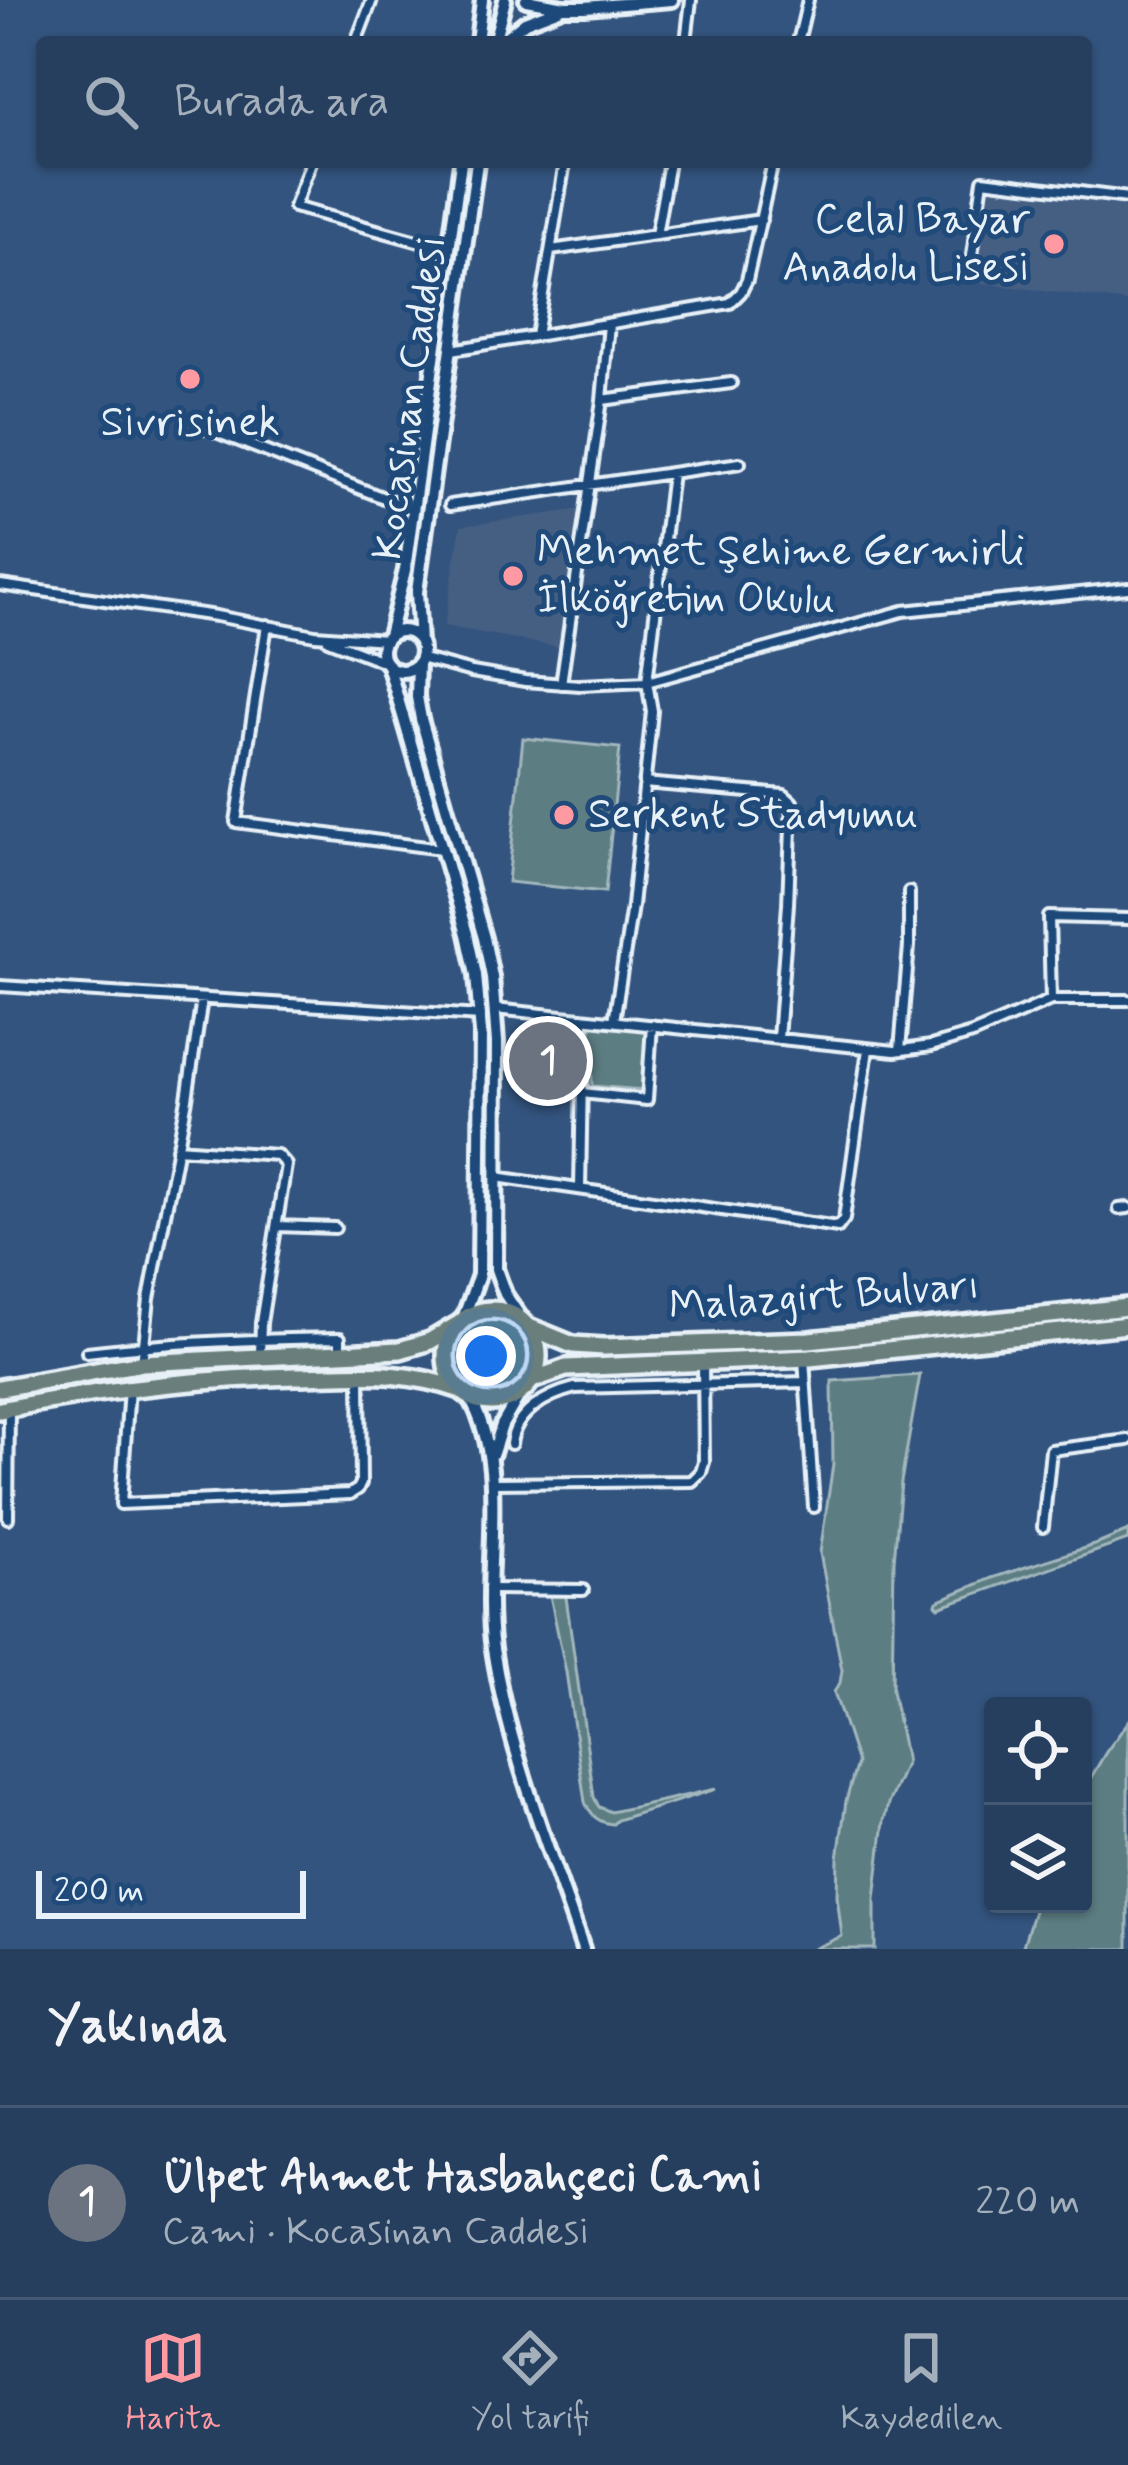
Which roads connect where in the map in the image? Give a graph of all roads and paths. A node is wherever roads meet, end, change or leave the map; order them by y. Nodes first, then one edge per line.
1 (372, 0) edge
2 (482, 0) edge
3 (505, 0) edge
4 (526, 0) edge
5 (672, 0) edge
6 (691, 0) edge
7 (808, 0) edge
8 (565, 7) junction
9 (358, 36) edge
10 (478, 36) edge
11 (498, 36) edge
12 (505, 36) edge
13 (687, 36) edge
14 (799, 36) edge
15 (309, 168) edge
16 (460, 168) edge
17 (476, 168) edge
18 (564, 168) edge
19 (668, 168) edge
20 (772, 168) edge
21 (1128, 198) edge
22 (761, 220) junction
23 (656, 235) junction
24 (449, 250) junction
25 (551, 250) junction
26 (969, 276) dead end
27 (609, 324) junction
28 (536, 336) junction
29 (452, 350) junction
30 (731, 383) dead end
31 (602, 400) junction
32 (206, 428) dead end
33 (740, 463) dead end
34 (671, 473) junction
35 (590, 485) junction
36 (450, 506) dead end
37 (412, 509) junction
38 (0, 585) edge
39 (1128, 588) edge
40 (267, 625) junction
41 (315, 635) junction
42 (387, 638) junction
43 (420, 643) junction
44 (419, 660) junction
45 (387, 663) junction
46 (646, 682) junction
47 (561, 684) junction
48 (644, 783) junction
49 (442, 849) junction
50 (909, 892) dead end
51 (1128, 919) edge
52 (0, 986) edge
53 (202, 999) junction
54 (1052, 1000) junction
55 (1128, 1000) edge
56 (495, 1009) junction
57 (481, 1016) junction
58 (583, 1018) junction
59 (614, 1021) junction
60 (652, 1024) junction
61 (778, 1039) junction
62 (868, 1049) junction
63 (900, 1050) junction
64 (582, 1094) junction
65 (178, 1148) junction
66 (495, 1177) junction
67 (580, 1189) junction
68 (277, 1226) junction
69 (335, 1228) dead end
70 (1128, 1307) edge
71 (460, 1322) junction
72 (526, 1324) junction
73 (1128, 1325) edge
74 (260, 1347) junction
75 (86, 1352) dead end
76 (142, 1354) junction
77 (804, 1359) junction
78 (703, 1363) junction
79 (360, 1375) junction
80 (806, 1382) junction
81 (703, 1384) junction
82 (526, 1386) junction
83 (129, 1387) junction
84 (0, 1388) edge
85 (465, 1393) junction
86 (4, 1409) edge
87 (1128, 1440) edge
88 (511, 1444) dead end
89 (491, 1462) junction
90 (491, 1483) junction
91 (814, 1507) dead end
92 (8, 1518) dead end
93 (1043, 1527) dead end
94 (489, 1589) junction
95 (583, 1590) dead end
96 (583, 1949) edge

1 - 9 street
2 - 10 main road
3 - 11 main road
4 - 8 main road
5 - 8 main road
6 - 13 street
7 - 14 street
8 - 12 main road
15 - 24 street
16 - 24 main road, Kocasinan Caddesi
17 - 29 main road, Kocasinan Caddesi
18 - 25 street
19 - 23 street
20 - 22 street
21 - 26 street
22 - 23 street
22 - 27 street
23 - 25 street
24 - 37 main road, Kocasinan Caddesi
25 - 28 street
27 - 28 street
27 - 31 street
28 - 29 street
29 - 43 main road, Kocasinan Caddesi
30 - 31 street
31 - 35 street
32 - 37 street
33 - 34 street
34 - 35 street
34 - 46 street
35 - 36 street
35 - 47 street
37 - 42 main road, Kocasinan Caddesi
38 - 40 street
39 - 46 street
40 - 41 street
40 - 49 street
41 - 42 street
41 - 45 street
42 - 43 main road
42 - 45 main road
43 - 44 main road
44 - 45 main road
44 - 47 street
44 - 56 main road
45 - 49 main road
46 - 47 street
46 - 48 street
48 - 59 street
48 - 61 street
49 - 57 main road
50 - 63 street
51 - 54 street
52 - 53 street
53 - 57 street
53 - 65 street
54 - 55 street
54 - 63 street
56 - 58 street
56 - 66 main road
57 - 71 main road
58 - 59 street
58 - 64 street
59 - 60 street
60 - 61 street
60 - 64 street
61 - 62 street
62 - 63 street
62 - 67 street
64 - 67 street
65 - 68 street
65 - 76 street
66 - 67 street
66 - 72 main road
68 - 69 street
68 - 74 street
70 - 72 highway, Malazgirt Bulvarı
71 - 72 highway
71 - 74 highway
71 - 85 highway
72 - 82 highway
73 - 77 highway, Malazgirt Bulvarı
74 - 76 highway
75 - 76 street
76 - 84 highway
77 - 78 highway, Malazgirt Bulvarı
77 - 80 street
78 - 81 street
78 - 82 highway, Malazgirt Bulvarı
79 - 83 highway
79 - 83 street
79 - 85 highway
80 - 81 street
80 - 91 street
81 - 88 street
81 - 90 street
82 - 85 highway
82 - 89 main road
83 - 86 highway
85 - 89 main road
86 - 92 street
87 - 93 street
89 - 90 main road
90 - 94 main road
94 - 95 street
94 - 96 main road

